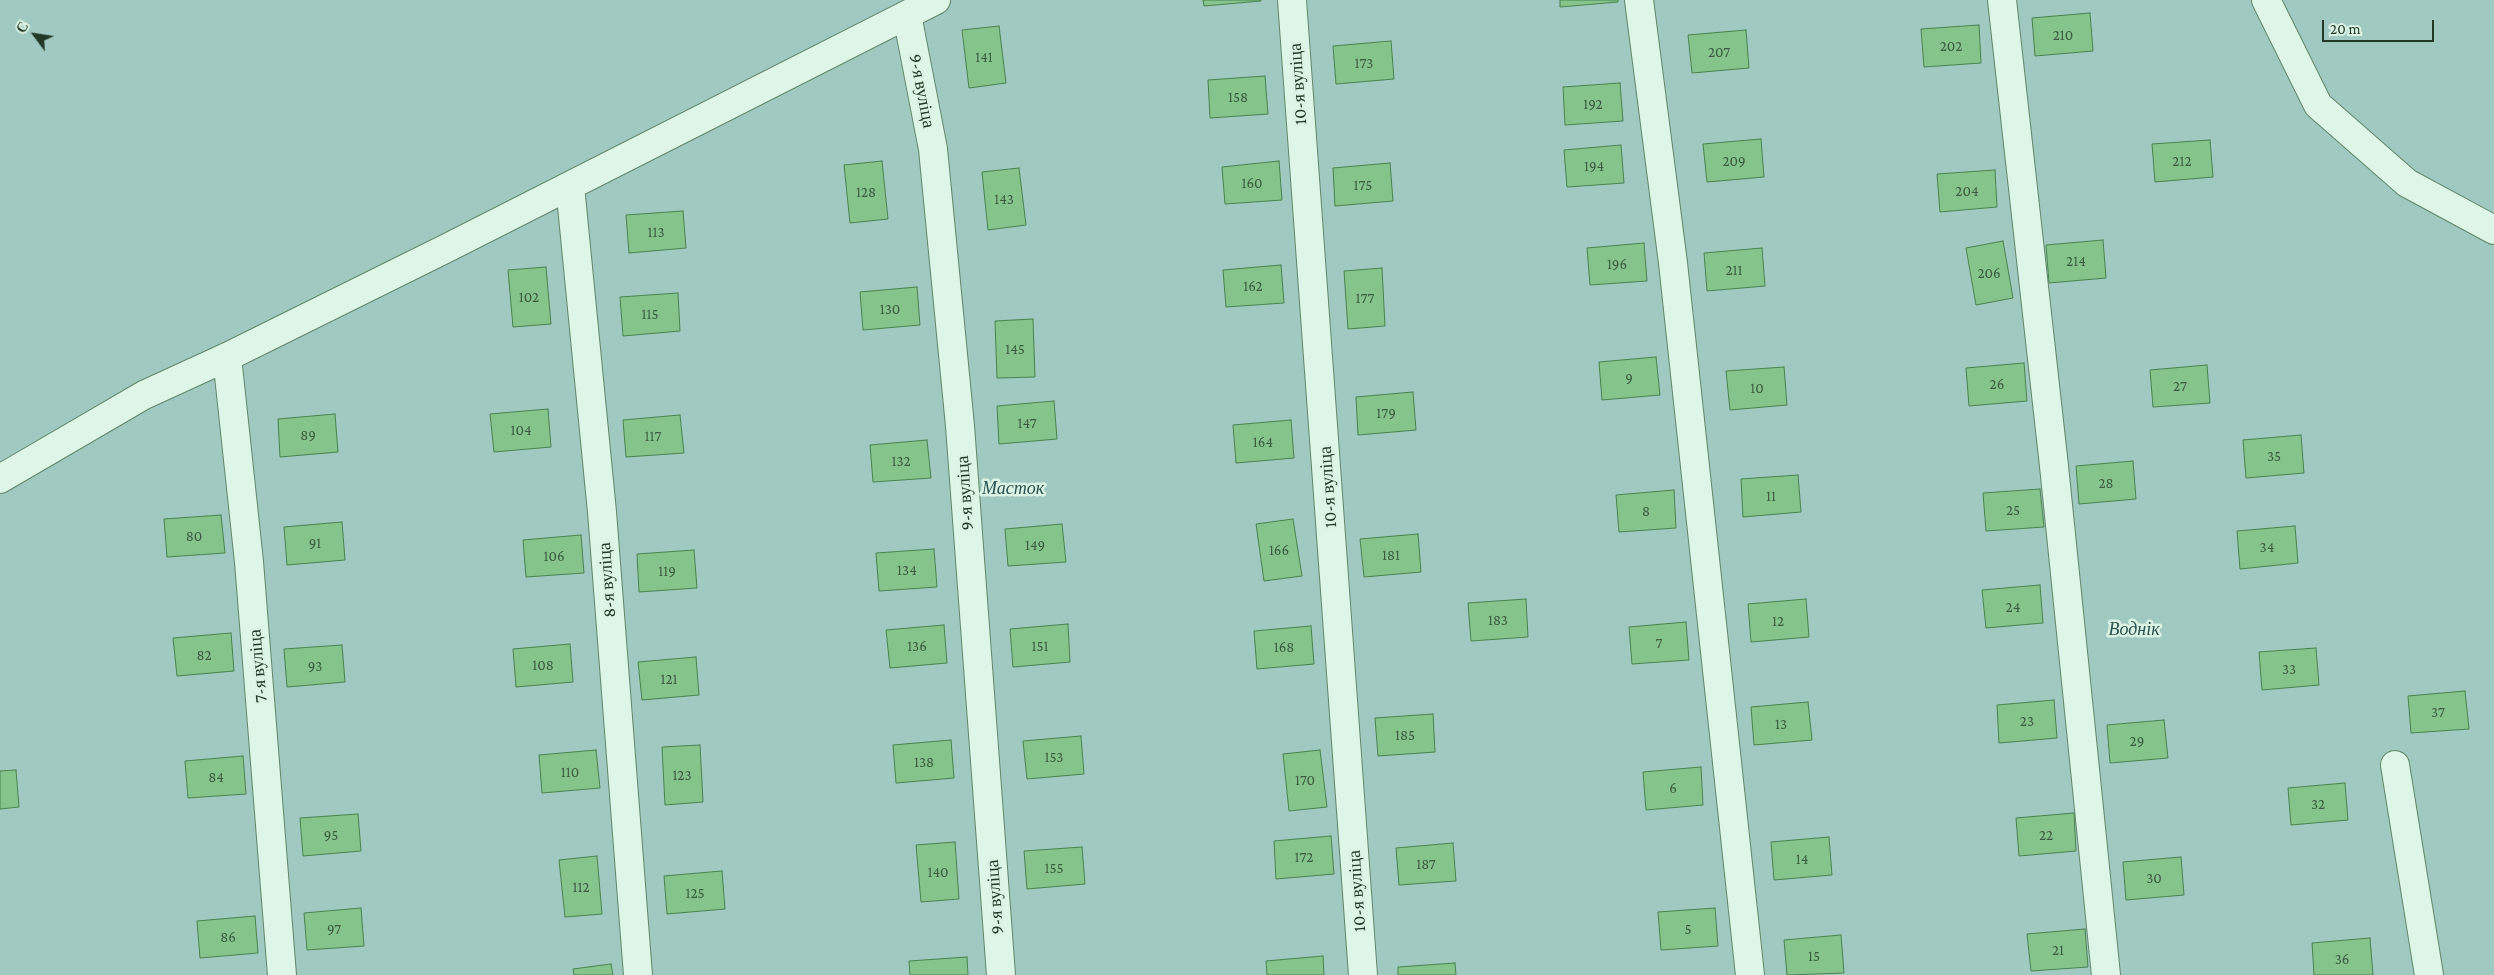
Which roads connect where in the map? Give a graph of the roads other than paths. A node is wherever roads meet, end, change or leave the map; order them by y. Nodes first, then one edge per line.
1 (936, 0) edge
2 (1292, 0) edge
3 (1640, 0) edge
4 (2002, 0) edge
5 (2266, 0) edge
6 (907, 15) junction
7 (570, 186) junction
8 (2494, 230) edge
9 (227, 357) junction
10 (0, 478) edge
11 (2395, 765) dead end
12 (282, 975) edge
13 (638, 975) edge
14 (1000, 975) edge
15 (1363, 975) edge
16 (1750, 975) edge
17 (2106, 975) edge
18 (2430, 975) edge

1 - 6 street
2 - 15 street, 10-я вуліца
3 - 16 street
4 - 17 street
5 - 8 street
6 - 7 street
6 - 14 street, 9-я вуліца
7 - 9 street
7 - 13 street, 8-я вуліца
9 - 10 street
9 - 12 street, 7-я вуліца
11 - 18 street

